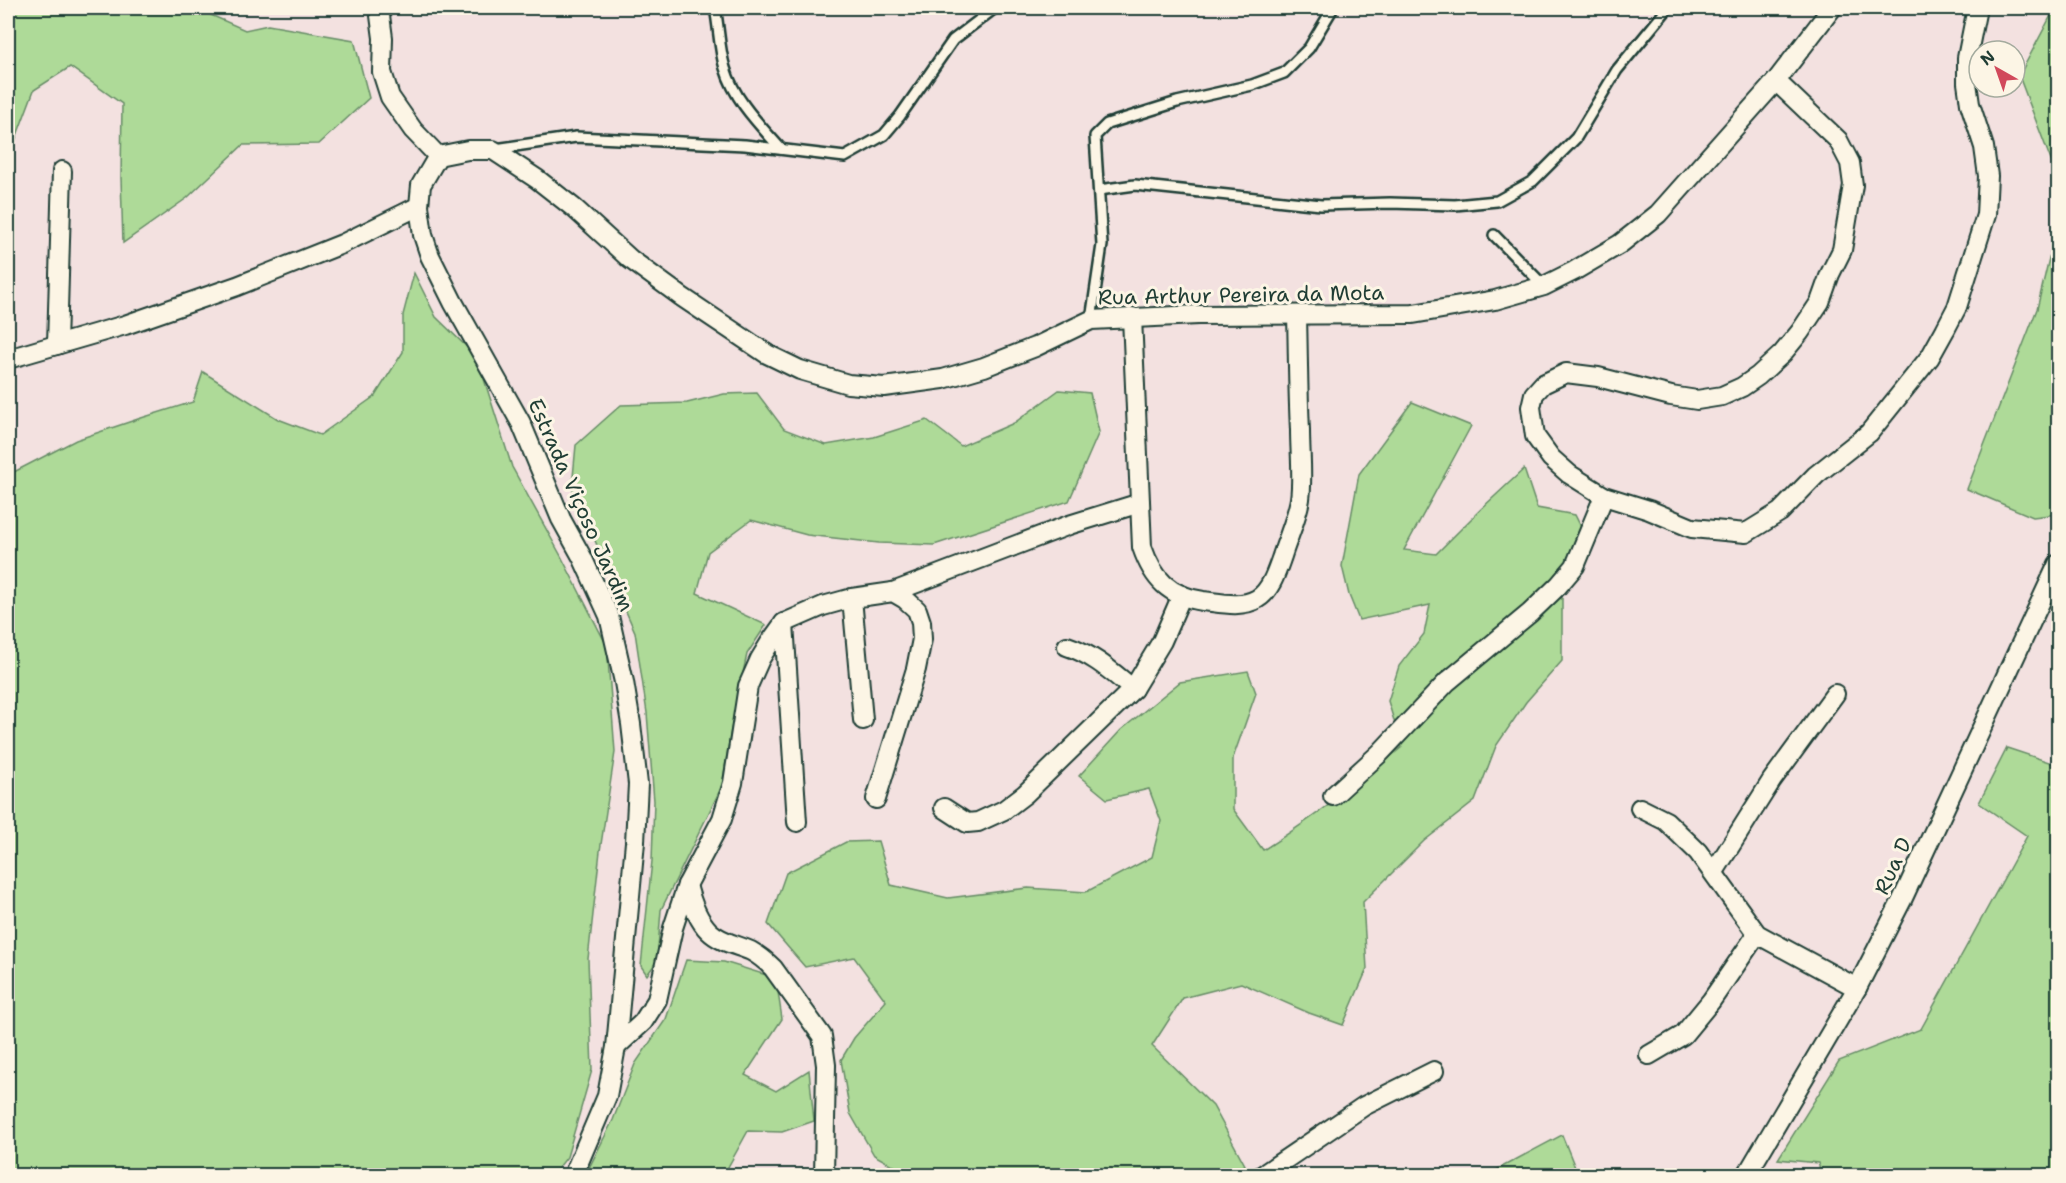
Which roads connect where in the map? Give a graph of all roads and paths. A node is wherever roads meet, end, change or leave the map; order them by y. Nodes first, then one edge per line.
1 (379, 8) edge
2 (715, 8) edge
3 (995, 8) edge
4 (1333, 8) edge
5 (1668, 8) edge
6 (1832, 8) edge
7 (1977, 8) edge
8 (1776, 81) junction
9 (781, 149) junction
10 (493, 150) junction
11 (438, 156) junction
12 (62, 171) dead end
13 (1099, 190) junction
14 (419, 206) junction
15 (1494, 235) dead end
16 (1544, 286) junction
17 (1297, 315) junction
18 (1132, 317) junction
19 (1091, 320) junction
20 (57, 345) junction
21 (8, 359) edge
22 (1605, 496) junction
23 (1140, 503) junction
24 (2058, 564) edge
25 (893, 592) junction
26 (1182, 595) junction
27 (852, 598) junction
28 (784, 623) junction
29 (1067, 646) dead end
30 (1132, 689) junction
31 (1835, 694) dead end
32 (863, 720) dead end
33 (1333, 796) dead end
34 (876, 799) dead end
35 (944, 808) dead end
36 (1640, 808) dead end
37 (797, 822) dead end
38 (1714, 872) junction
39 (687, 885) junction
40 (1757, 934) junction
41 (1857, 988) junction
42 (616, 1047) junction
43 (1649, 1055) dead end
44 (1434, 1071) dead end
45 (573, 1176) edge
46 (824, 1176) edge
47 (1261, 1176) edge
48 (1746, 1176) edge

1 - 11 street
2 - 9 lane
3 - 9 lane
4 - 13 lane
5 - 13 lane
6 - 8 street, Rua Arthur Pereira da Mota
7 - 22 street
8 - 16 street, Rua Arthur Pereira da Mota
8 - 22 street
9 - 10 lane
10 - 11 street
10 - 19 street, Rua Arthur Pereira da Mota
11 - 14 street, Estrada Viçoso Jardim
12 - 20 street
13 - 19 lane
14 - 20 street
14 - 42 street, Estrada Viçoso Jardim
15 - 16 lane
16 - 17 street, Rua Arthur Pereira da Mota
17 - 18 street, Rua Arthur Pereira da Mota
17 - 26 street
18 - 19 street, Rua Arthur Pereira da Mota
18 - 23 street
20 - 21 street
22 - 33 street
23 - 25 street
23 - 26 street
24 - 41 street, Rua D
25 - 27 street
25 - 34 street
26 - 30 street
27 - 28 street
27 - 32 street
28 - 37 street
28 - 39 street
29 - 30 street
30 - 35 street
31 - 38 street
36 - 38 street
38 - 40 street
39 - 42 street
39 - 46 street
40 - 41 street
40 - 43 street
41 - 48 street, Rua D
42 - 45 street, Estrada Viçoso Jardim
44 - 47 street

